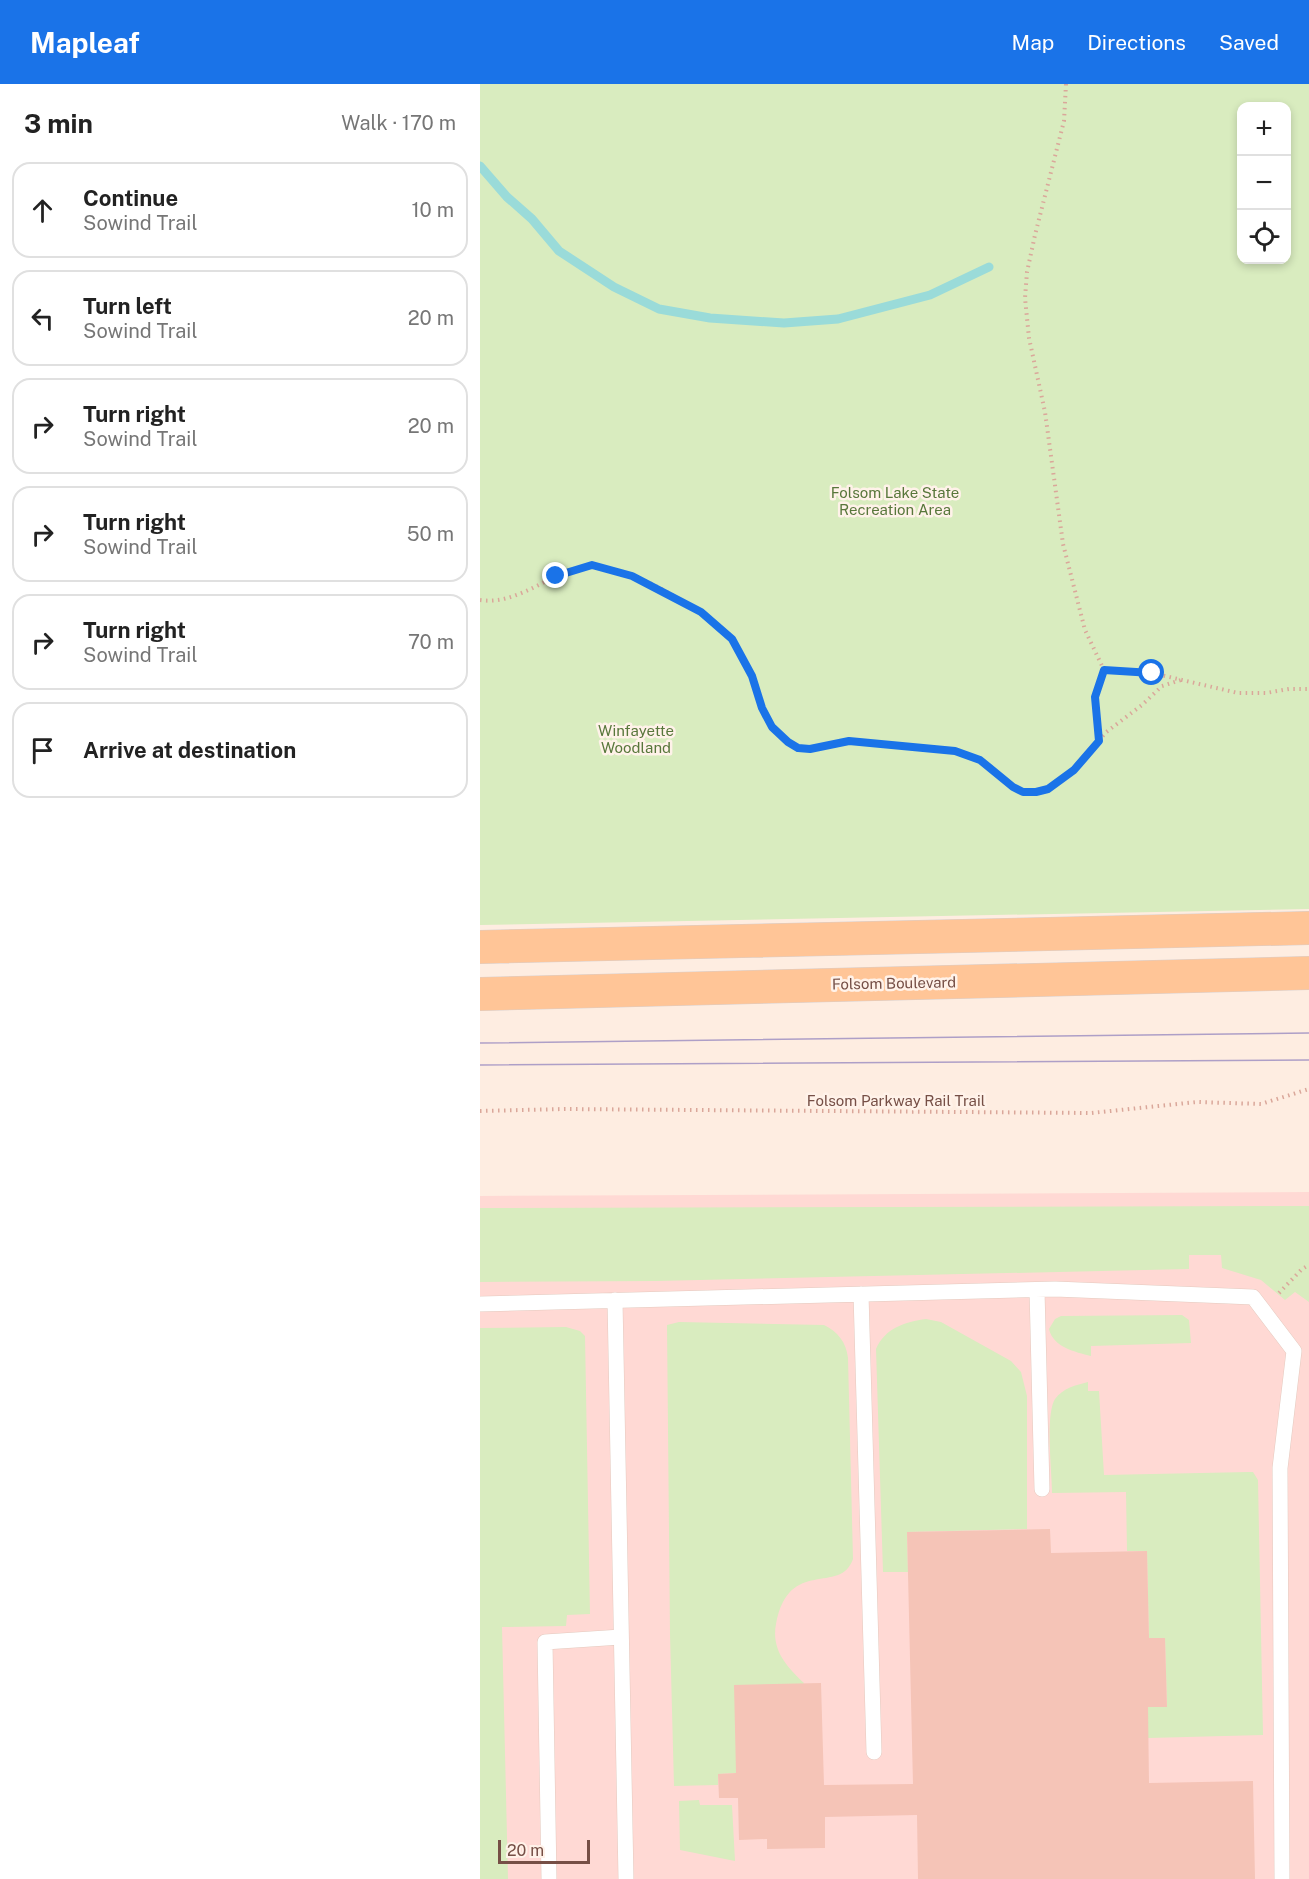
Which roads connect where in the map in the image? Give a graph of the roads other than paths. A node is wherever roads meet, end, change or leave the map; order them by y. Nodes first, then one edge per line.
1 (1309, 927) edge
2 (480, 947) edge
3 (1309, 973) edge
4 (480, 994) edge
5 (1037, 1290) junction
6 (861, 1294) junction
7 (615, 1300) junction
8 (480, 1304) edge
9 (1042, 1489) dead end
10 (621, 1637) junction
11 (874, 1752) dead end
12 (549, 1879) edge
13 (626, 1879) edge
14 (1282, 1879) edge

1 - 2 main road
3 - 4 main road, Folsom Boulevard
5 - 6 lane
5 - 9 lane
5 - 14 lane
6 - 7 lane
6 - 11 lane
7 - 8 lane
7 - 10 lane
10 - 12 lane
10 - 13 lane

